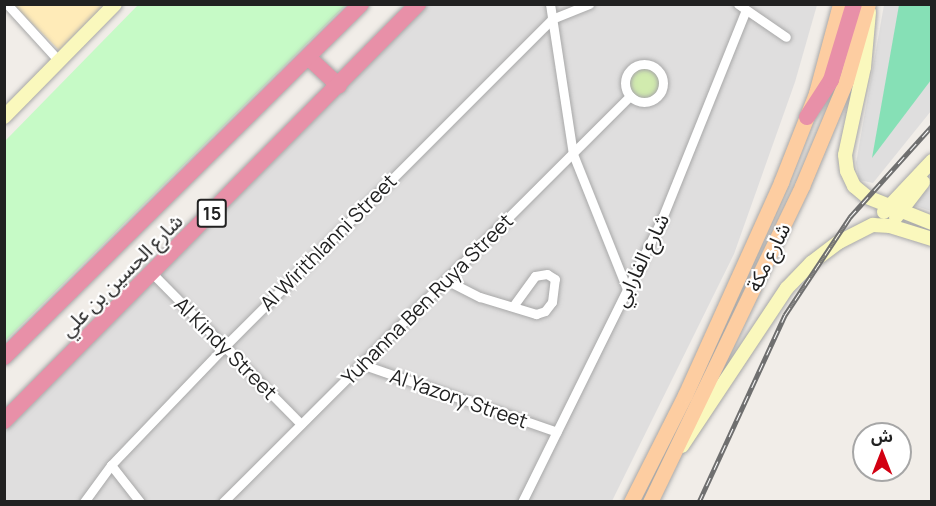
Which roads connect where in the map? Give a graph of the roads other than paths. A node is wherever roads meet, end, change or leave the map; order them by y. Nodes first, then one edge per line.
1 (7, 4) edge
2 (115, 4) edge
3 (361, 4) edge
4 (418, 4) edge
5 (550, 4) edge
6 (589, 4) edge
7 (840, 4) edge
8 (854, 4) edge
9 (869, 4) edge
10 (741, 8) edge
11 (552, 19) junction
12 (786, 37) dead end
13 (308, 57) junction
14 (59, 61) junction
15 (339, 86) junction
16 (630, 96) junction
17 (4, 117) edge
18 (807, 117) junction
19 (573, 154) junction
20 (932, 161) edge
21 (932, 171) edge
22 (893, 209) junction
23 (932, 223) edge
24 (873, 225) junction
25 (890, 226) junction
26 (932, 239) edge
27 (152, 273) junction
28 (446, 280) junction
29 (627, 289) junction
30 (513, 306) junction
31 (225, 346) junction
32 (4, 357) edge
33 (361, 364) junction
34 (4, 421) edge
35 (301, 424) junction
36 (557, 432) junction
37 (670, 462) junction
38 (111, 465) junction
39 (84, 501) edge
40 (140, 501) edge
41 (223, 501) edge
42 (522, 501) edge
43 (631, 501) edge
44 (650, 501) edge

1 - 14 street
2 - 14 street
3 - 13 highway, شارع الحسين بن علي / 15
4 - 15 highway, شارع الحسين بن علي / 15
5 - 11 street
6 - 11 street, Al Wirithlanni Street
7 - 18 main road, شارع مكة
8 - 18 highway
9 - 22 street
9 - 37 main road, شارع مكة
10 - 12 street
10 - 29 street, شارع الفارابي
11 - 19 street
11 - 31 street, Al Wirithlanni Street
13 - 15 highway
13 - 32 highway, شارع الحسين بن علي / 15
14 - 17 street
15 - 27 highway, شارع الحسين بن علي / 15
16 - 16 street
16 - 19 street, Yuhanna Ben Ruya Street
18 - 43 main road, شارع مكة
19 - 28 street, Yuhanna Ben Ruya Street
19 - 29 street
20 - 22 street
21 - 22 street
22 - 23 street
22 - 24 street
22 - 25 street
24 - 25 street
24 - 37 street
25 - 26 street
27 - 31 street, Al Kindy Street
27 - 34 highway, شارع الحسين بن علي / 15
28 - 30 street
28 - 33 street, Yuhanna Ben Ruya Street
29 - 36 street, شارع الفارابي
30 - 30 street
31 - 35 street, Al Kindy Street
31 - 38 street, Al Wirithlanni Street
33 - 35 street, Yuhanna Ben Ruya Street
33 - 36 street, Al Yazory Street
35 - 41 street, Yuhanna Ben Ruya Street
36 - 42 street, شارع الفارابي
37 - 44 main road, شارع مكة
38 - 39 street, Al Wirithlanni Street
38 - 40 street

